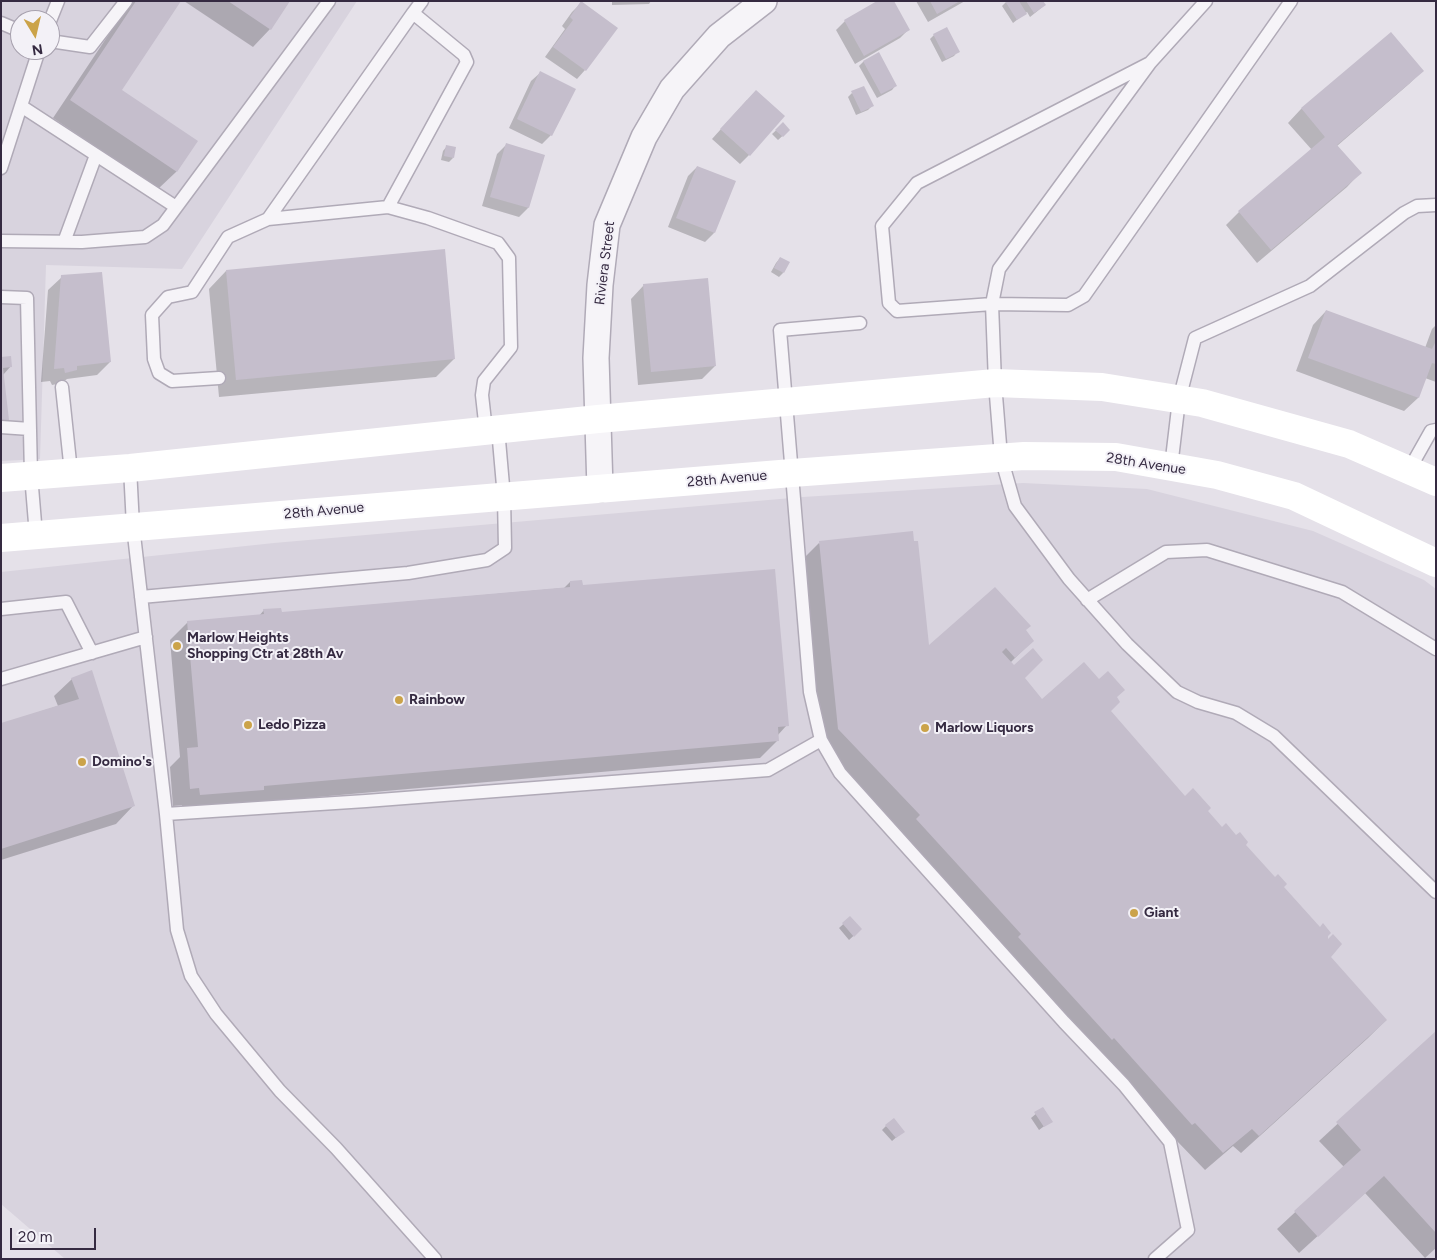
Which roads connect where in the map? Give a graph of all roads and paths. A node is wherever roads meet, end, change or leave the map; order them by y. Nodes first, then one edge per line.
1 (126, 1) edge
2 (329, 1) edge
3 (422, 1) edge
4 (764, 1) edge
5 (1206, 1) edge
6 (1291, 1) edge
7 (413, 13) junction
8 (60, 42) edge
9 (36, 60) edge
10 (1150, 64) junction
11 (21, 106) junction
12 (96, 155) junction
13 (1, 168) edge
14 (1436, 205) edge
15 (176, 207) junction
16 (388, 207) junction
17 (268, 218) junction
18 (1, 241) edge
19 (64, 242) junction
20 (1, 297) edge
21 (992, 304) junction
22 (860, 323) dead end
23 (219, 378) dead end
24 (995, 383) junction
25 (62, 388) dead end
26 (1179, 400) junction
27 (786, 402) junction
28 (598, 419) junction
29 (1, 426) edge
30 (30, 429) junction
31 (492, 430) junction
32 (1436, 430) edge
33 (1001, 457) junction
34 (1171, 467) junction
35 (130, 468) junction
36 (1409, 470) junction
37 (71, 472) junction
38 (792, 473) junction
39 (31, 475) junction
40 (1, 478) edge
41 (1436, 482) edge
42 (600, 489) junction
43 (504, 497) junction
44 (133, 526) junction
45 (36, 535) junction
46 (1, 538) edge
47 (1436, 563) edge
48 (141, 597) junction
49 (1087, 600) junction
50 (1, 609) edge
51 (146, 638) junction
52 (1436, 649) edge
53 (92, 653) junction
54 (1, 679) edge
55 (821, 740) junction
56 (166, 814) junction
57 (1436, 892) edge
58 (435, 1259) edge
59 (1155, 1259) edge

1 - 8 lane
2 - 15 lane
3 - 7 lane
4 - 28 street, Riviera Street
5 - 10 lane
6 - 21 lane
7 - 16 lane
7 - 17 lane
9 - 11 lane
10 - 21 lane
10 - 21 lane
11 - 12 lane
11 - 13 lane
12 - 15 lane
12 - 19 lane
14 - 26 lane
15 - 19 lane
16 - 17 lane
16 - 31 lane
17 - 23 lane
18 - 19 lane
20 - 30 lane
21 - 24 lane
22 - 27 lane
24 - 26 street
24 - 27 street
24 - 33 lane
25 - 37 lane
26 - 34 lane
26 - 36 street
27 - 28 street
27 - 38 lane
28 - 31 street
28 - 42 street, Riviera Street
29 - 30 lane
30 - 39 lane
31 - 35 street
31 - 43 lane
32 - 36 lane
33 - 34 street, 28th Avenue
33 - 38 street, 28th Avenue
33 - 49 lane
34 - 47 street, 28th Avenue
35 - 37 street
35 - 44 lane
36 - 41 street
37 - 39 street
38 - 42 street, 28th Avenue
38 - 55 lane
39 - 40 street
39 - 45 lane
42 - 43 street, 28th Avenue
43 - 44 street, 28th Avenue
43 - 48 lane
44 - 45 street, 28th Avenue
44 - 48 lane
45 - 46 street, 28th Avenue
48 - 51 lane
49 - 52 lane
49 - 57 lane
50 - 53 lane
51 - 53 lane
51 - 56 lane
53 - 54 lane
55 - 56 lane
55 - 59 lane
56 - 58 lane

